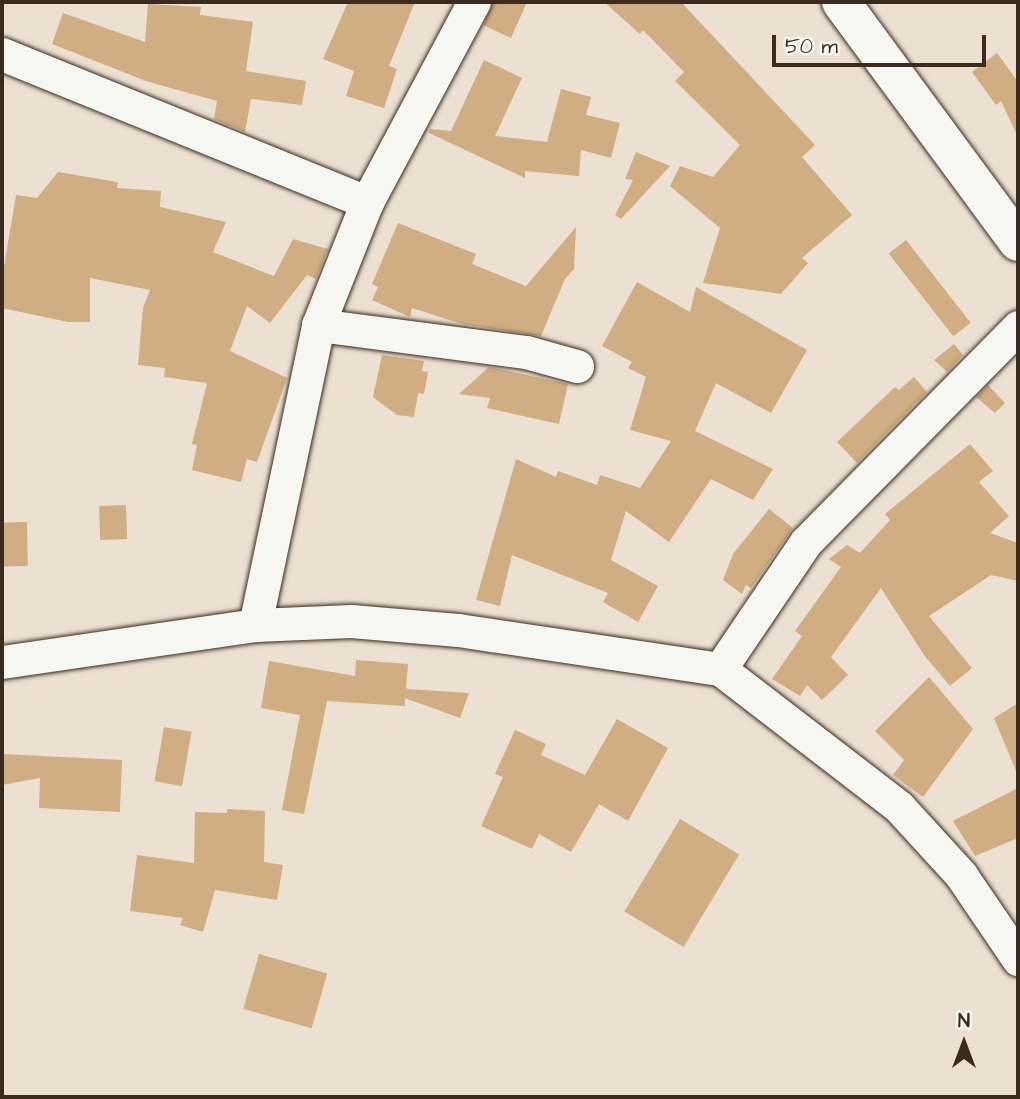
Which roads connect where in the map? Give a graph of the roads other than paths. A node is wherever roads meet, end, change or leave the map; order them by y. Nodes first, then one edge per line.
1 (474, 2) edge
2 (841, 2) edge
3 (2, 54) edge
4 (367, 202) junction
5 (1018, 243) edge
6 (318, 326) junction
7 (1018, 327) edge
8 (577, 366) dead end
9 (255, 625) junction
10 (2, 662) edge
11 (720, 669) junction
12 (1018, 959) edge

1 - 4 street
2 - 5 main road
3 - 4 street
4 - 6 street
6 - 8 street
6 - 9 street
7 - 11 street
9 - 10 street
9 - 11 street
11 - 12 street

